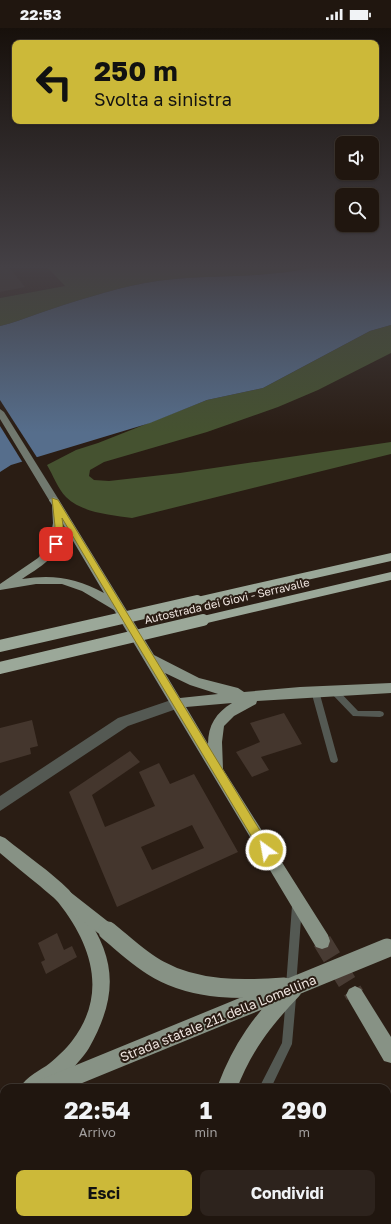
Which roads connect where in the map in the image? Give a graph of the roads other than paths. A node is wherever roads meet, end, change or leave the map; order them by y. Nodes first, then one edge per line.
1 (0, 412) edge
2 (54, 500) junction
3 (391, 557) edge
4 (391, 576) edge
5 (1, 588) edge
6 (120, 610) junction
7 (0, 646) edge
8 (150, 657) junction
9 (0, 668) edge
10 (391, 688) edge
11 (332, 690) junction
12 (315, 691) junction
13 (259, 696) junction
14 (177, 703) junction
15 (380, 714) dead end
16 (334, 760) dead end
17 (218, 773) junction
18 (0, 804) edge
19 (0, 843) edge
20 (63, 896) junction
21 (298, 902) junction
22 (322, 942) tunnel mouth
23 (389, 947) edge
24 (295, 987) junction
25 (355, 995) tunnel mouth
26 (386, 1042) edge
27 (391, 1054) edge
28 (36, 1084) edge
29 (55, 1084) edge
30 (229, 1084) edge
31 (267, 1084) edge

1 - 2 main road
2 - 5 main road
2 - 6 main road
3 - 7 highway, Autostrada dei Giovi - Serravalle, bridge
4 - 9 highway, Autostrada dei Giovi - Serravalle, bridge
5 - 6 main road
6 - 8 main road
8 - 13 main road
8 - 14 main road
10 - 11 main road
11 - 12 main road
11 - 15 lane
12 - 13 main road
12 - 16 lane
13 - 14 main road
13 - 17 main road
14 - 17 main road
14 - 18 street
17 - 21 main road
19 - 20 main road
20 - 24 main road, bridge
20 - 28 main road, bridge
21 - 22 main road
21 - 31 lane
23 - 24 main road, Strada statale 211 della Lomellina, bridge
24 - 29 main road, Strada statale 211 della Lomellina, bridge
24 - 30 main road, bridge
25 - 26 main road
26 - 27 main road

